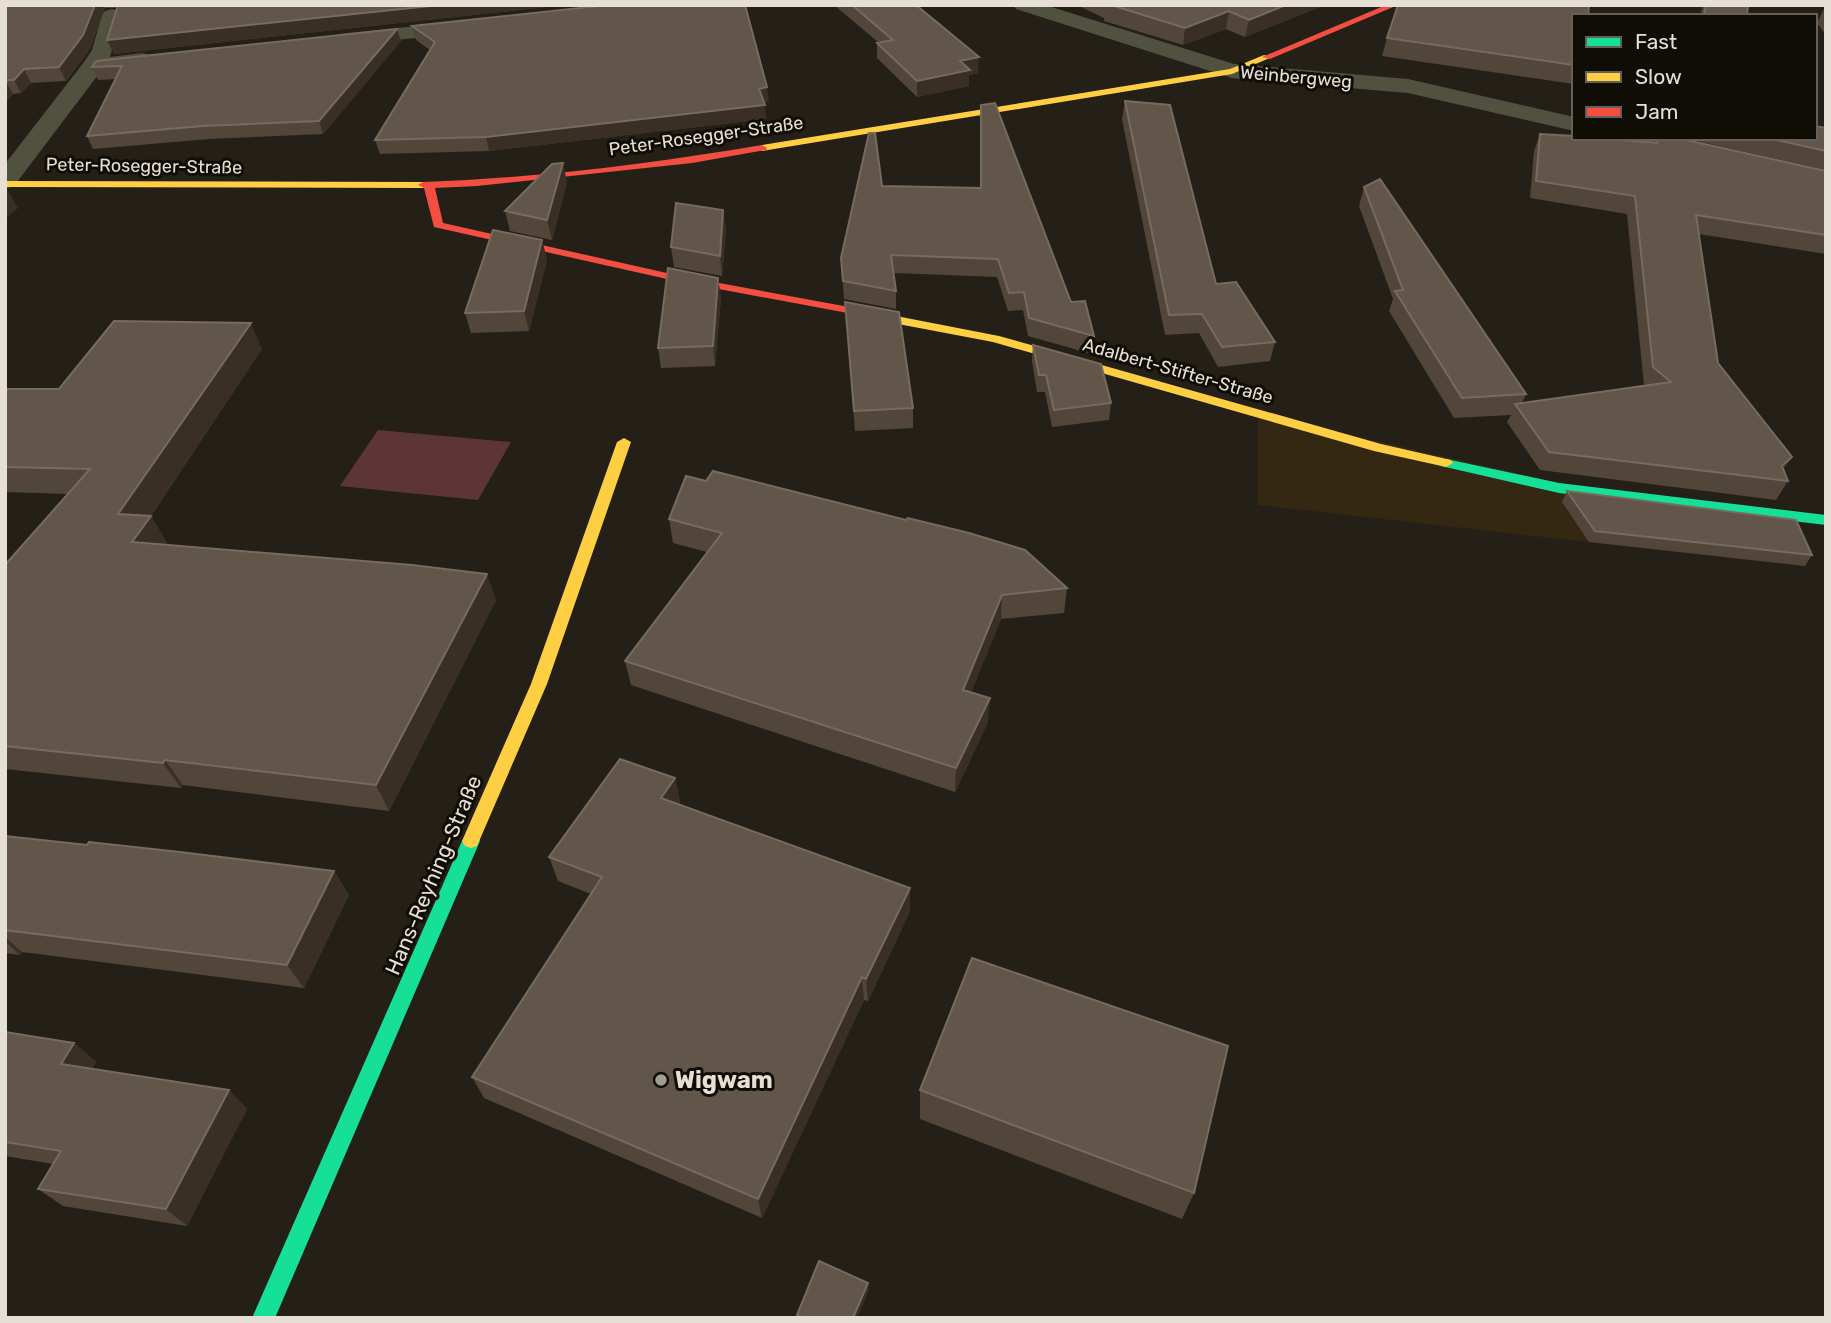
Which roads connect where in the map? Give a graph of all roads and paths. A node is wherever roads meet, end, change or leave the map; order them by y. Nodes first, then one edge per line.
1 (1023, 5) edge
2 (1394, 5) edge
3 (112, 16) edge
4 (482, 25) edge
5 (330, 41) edge
6 (163, 58) edge
7 (94, 65) junction
8 (1232, 71) junction
9 (1572, 124) edge
10 (1645, 140) edge
11 (1731, 160) edge
12 (5, 183) edge
13 (429, 186) junction
14 (624, 442) dead end
15 (1826, 520) edge
16 (263, 1318) edge

1 - 8 street, Weinbergweg
2 - 8 street, Peter-Rosegger-Straße
3 - 7 street
4 - 5 street
6 - 7 street
7 - 12 street
8 - 9 street, Weinbergweg
8 - 13 street, Peter-Rosegger-Straße
10 - 11 street
12 - 13 street, Peter-Rosegger-Straße
13 - 15 street, Adalbert-Stifter-Straße
14 - 16 street, Hans-Reyhing-Straße

